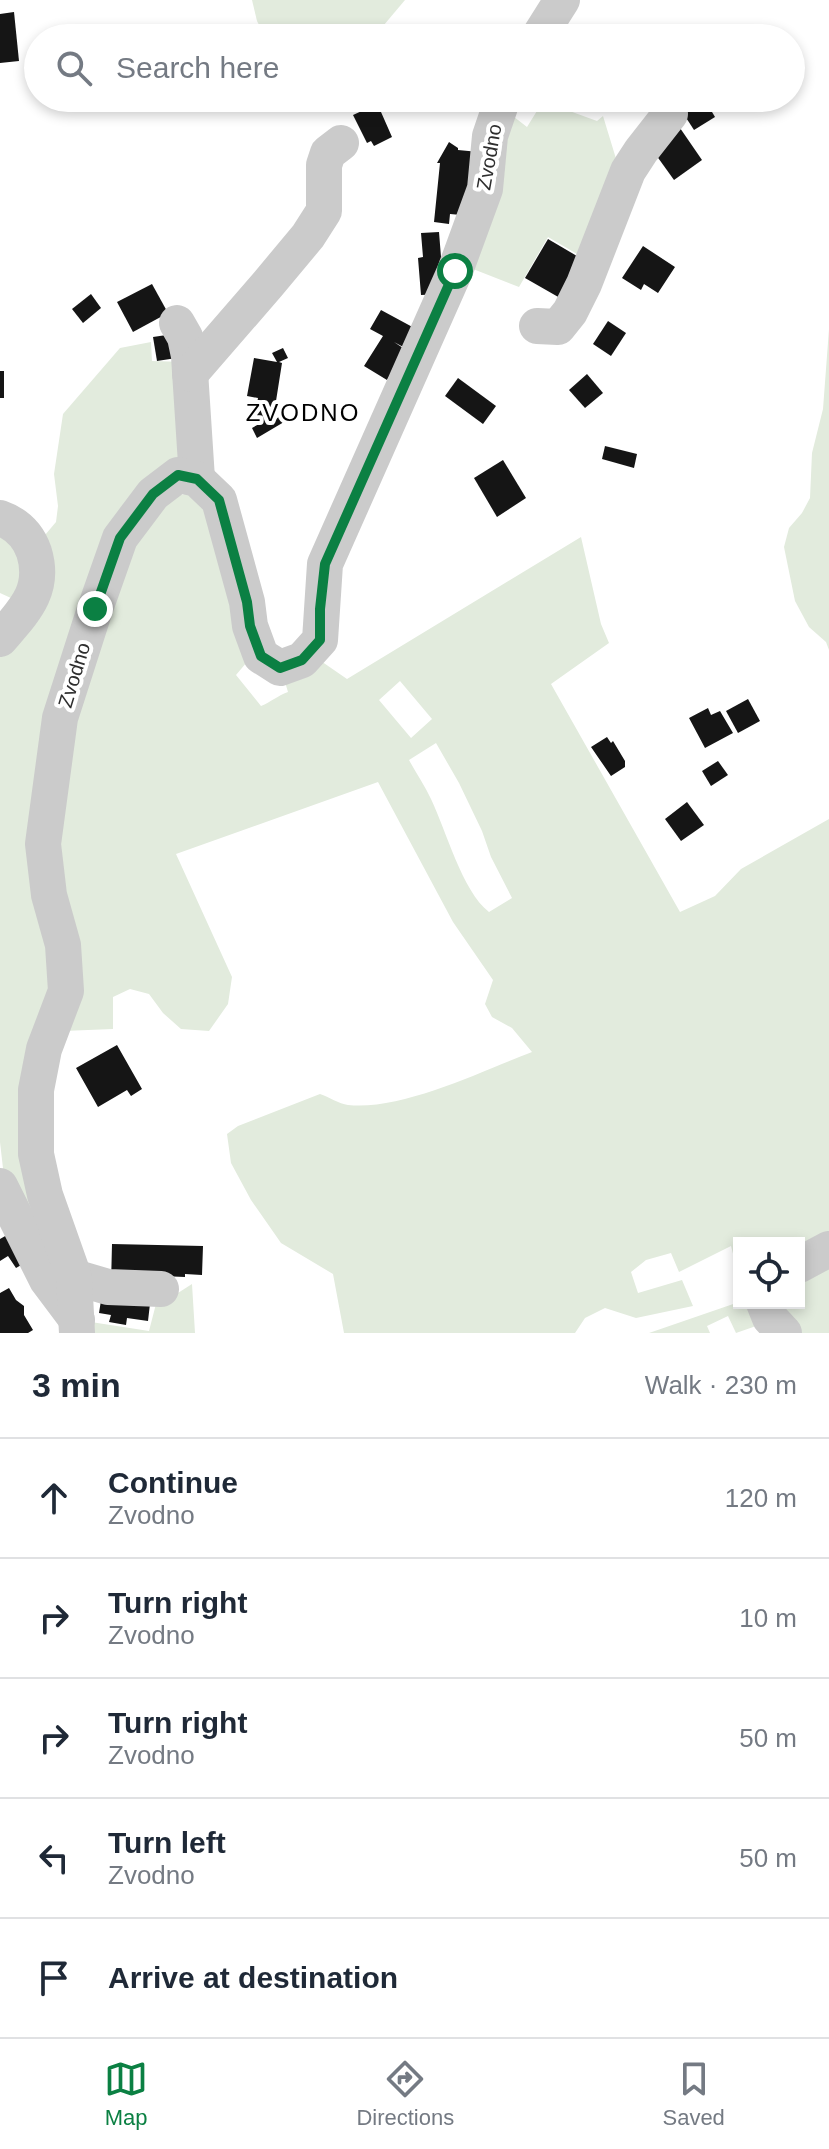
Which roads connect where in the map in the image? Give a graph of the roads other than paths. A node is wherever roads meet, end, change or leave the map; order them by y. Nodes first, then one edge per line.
1 (562, 0) edge
2 (547, 24) edge
3 (498, 112) edge
4 (670, 114) dead end
5 (341, 143) dead end
6 (177, 323) dead end
7 (537, 326) dead end
8 (190, 374) junction
9 (197, 479) junction
10 (0, 518) edge
11 (7, 619) edge
12 (0, 1186) edge
13 (829, 1249) edge
14 (805, 1262) edge
15 (74, 1277) junction
16 (161, 1289) dead end
17 (766, 1309) edge
18 (77, 1327) edge
19 (784, 1333) edge

1 - 2 street
3 - 9 street, Zvodno
4 - 7 street
5 - 8 street
6 - 8 street
8 - 9 street
9 - 15 street, Zvodno
10 - 11 street
12 - 18 street, Zvodno
13 - 14 street
15 - 16 street
15 - 18 street, Zvodno
17 - 19 street

